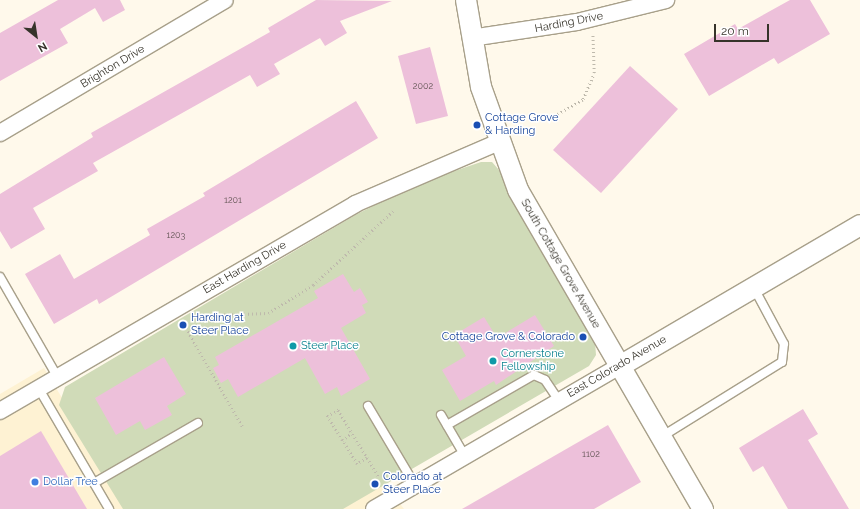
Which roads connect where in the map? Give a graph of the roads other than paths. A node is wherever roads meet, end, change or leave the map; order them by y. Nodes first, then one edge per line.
1 (225, 0) edge
2 (466, 0) edge
3 (666, 0) edge
4 (470, 38) junction
5 (0, 132) edge
6 (498, 142) junction
7 (860, 225) edge
8 (0, 277) edge
9 (754, 287) junction
10 (620, 366) junction
11 (58, 378) junction
12 (39, 388) junction
13 (559, 402) junction
14 (368, 406) dead end
15 (0, 411) edge
16 (441, 415) dead end
17 (198, 423) dead end
18 (447, 425) junction
19 (661, 438) junction
20 (465, 456) junction
21 (94, 483) junction
22 (415, 485) junction
23 (109, 509) edge
24 (374, 509) edge
25 (703, 509) edge

1 - 5 street, Brighton Drive
2 - 4 street, South Cottage Grove Avenue
3 - 4 street, Harding Drive
4 - 6 street, South Cottage Grove Avenue
6 - 10 street, South Cottage Grove Avenue
6 - 11 street, East Harding Drive
7 - 9 street, East Colorado Avenue
8 - 11 lane
9 - 10 street, East Colorado Avenue
9 - 19 lane
10 - 13 street, East Colorado Avenue
10 - 19 street, South Cottage Grove Avenue
11 - 12 street, East Harding Drive
12 - 15 street, East Harding Drive
12 - 21 lane
13 - 18 lane
13 - 20 street, East Colorado Avenue
14 - 22 lane
16 - 18 lane
17 - 21 lane
18 - 20 lane
19 - 25 street, South Cottage Grove Avenue
20 - 22 street, East Colorado Avenue
21 - 23 lane
22 - 24 street, East Colorado Avenue

